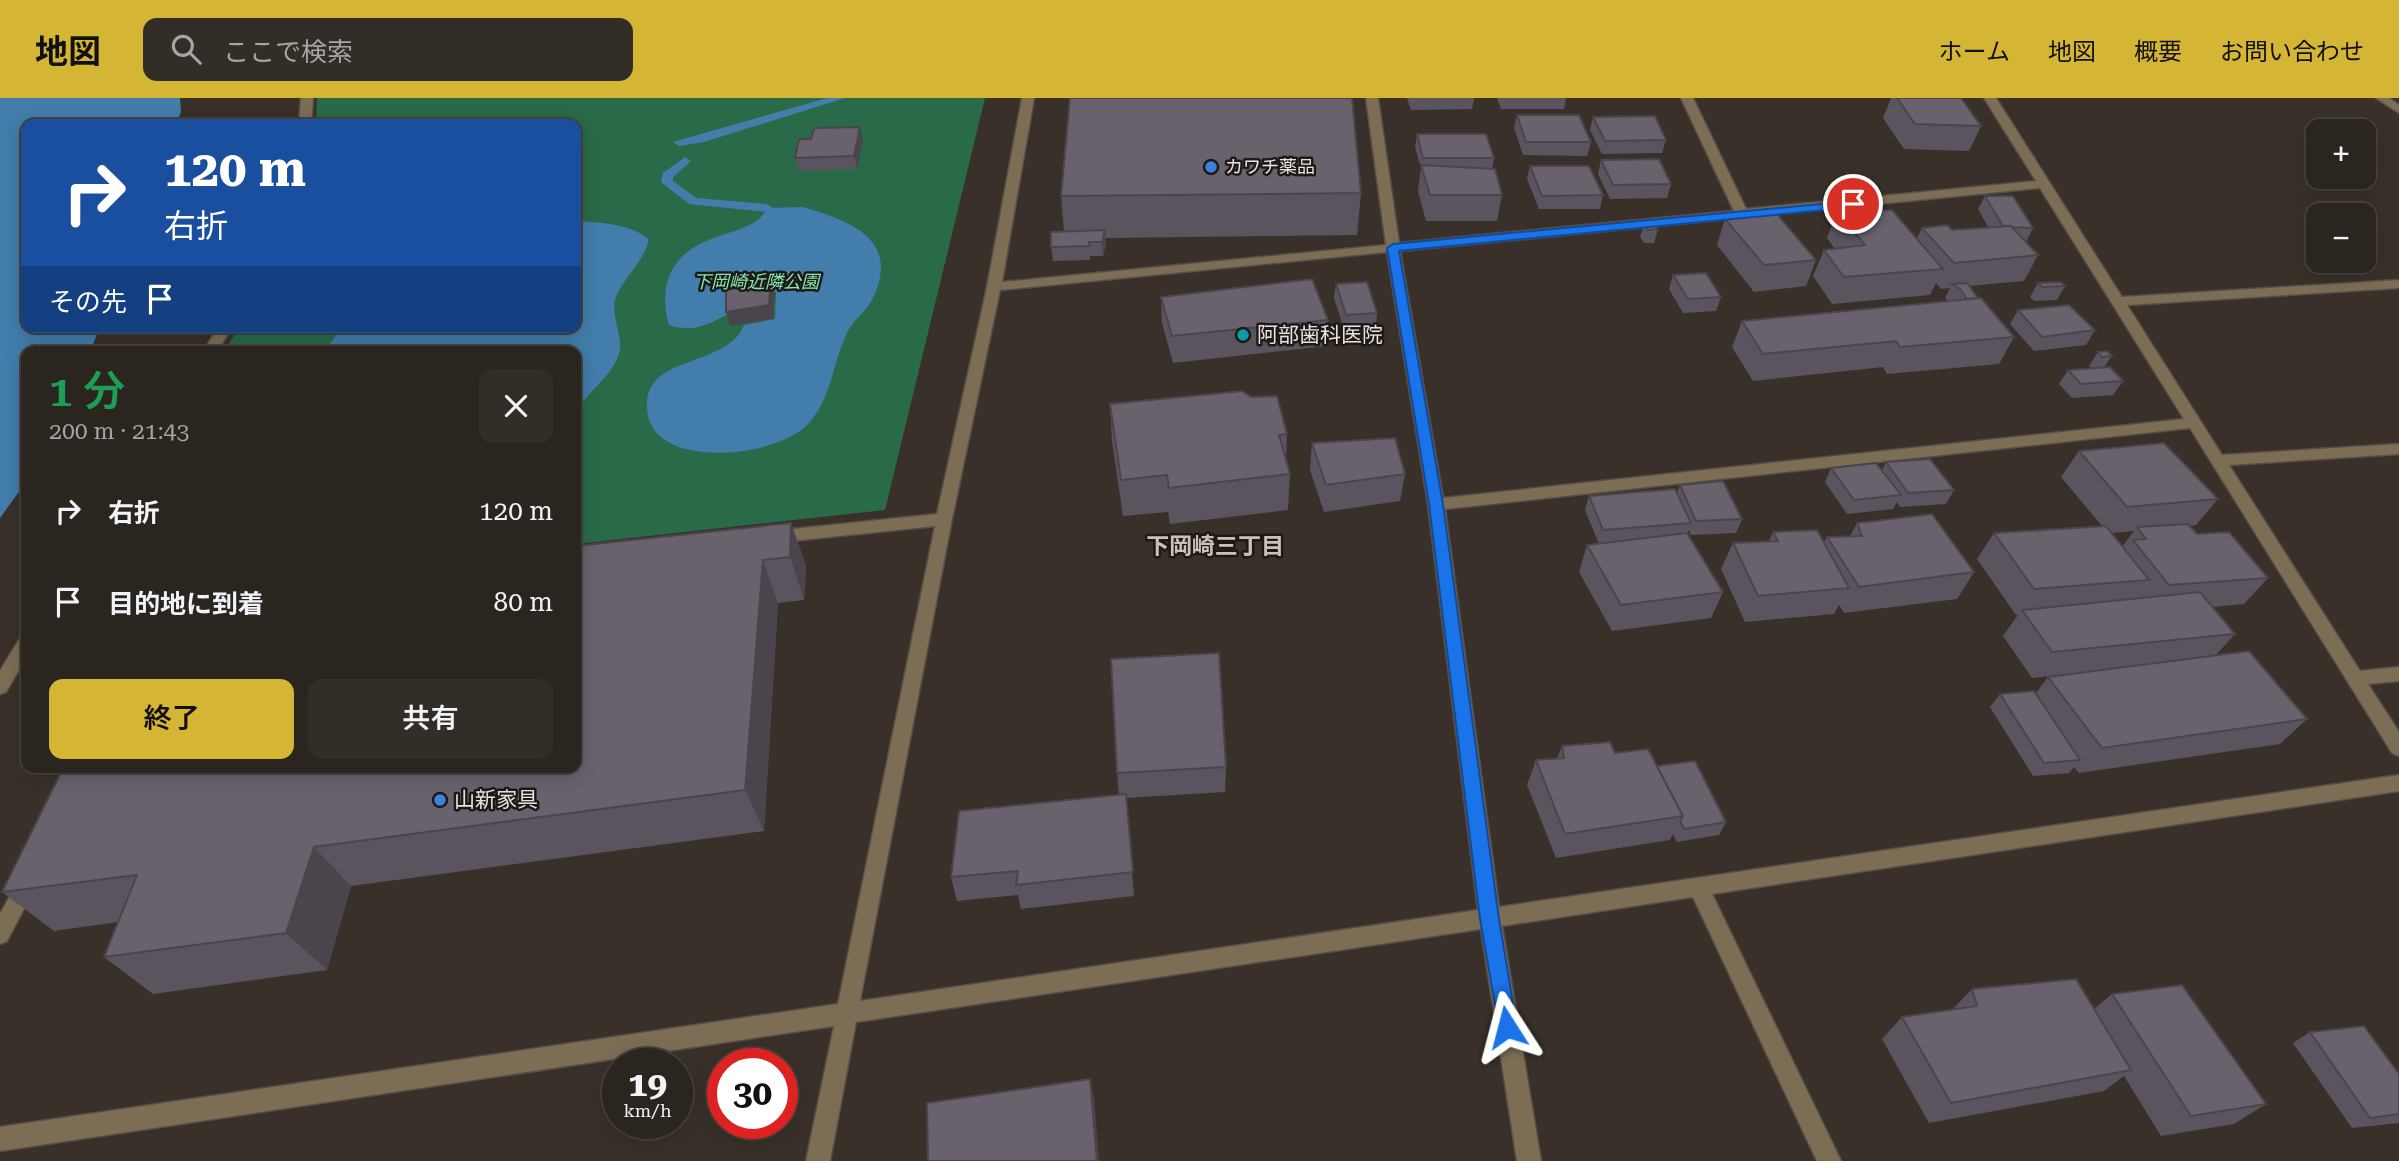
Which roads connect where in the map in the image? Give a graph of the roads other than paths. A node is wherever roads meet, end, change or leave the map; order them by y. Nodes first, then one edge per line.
1 (307, 98) edge
2 (1028, 98) edge
3 (1373, 98) edge
4 (1686, 98) edge
5 (1990, 98) edge
6 (2382, 98) edge
7 (2399, 110) edge
8 (305, 119) edge
9 (2044, 184) junction
10 (1743, 216) junction
11 (1393, 248) junction
12 (2399, 284) edge
13 (994, 286) junction
14 (2118, 301) junction
15 (2195, 423) junction
16 (2399, 449) edge
17 (2219, 460) junction
18 (1436, 504) junction
19 (944, 519) junction
20 (757, 538) edge
21 (21, 651) edge
22 (2399, 674) edge
23 (2357, 678) junction
24 (0, 687) edge
25 (2399, 748) edge
26 (2399, 783) edge
27 (38, 863) edge
28 (1699, 888) junction
29 (1490, 919) junction
30 (0, 934) edge
31 (848, 1013) junction
32 (0, 1139) edge
33 (818, 1161) edge
34 (1529, 1161) edge
35 (1829, 1161) edge

1 - 8 street
2 - 13 street
3 - 11 street
4 - 10 street
5 - 9 street
6 - 7 street
9 - 10 street
9 - 14 street
10 - 11 street
11 - 13 street
11 - 18 street
12 - 14 street
13 - 19 street
14 - 15 street
15 - 17 street
15 - 18 street
16 - 17 street
17 - 23 street
18 - 29 street
19 - 20 street
19 - 31 street
21 - 24 street
22 - 23 street
23 - 25 street
26 - 28 street
27 - 30 street
28 - 29 street
28 - 35 street
29 - 31 street
29 - 34 street
31 - 32 street
31 - 33 street

